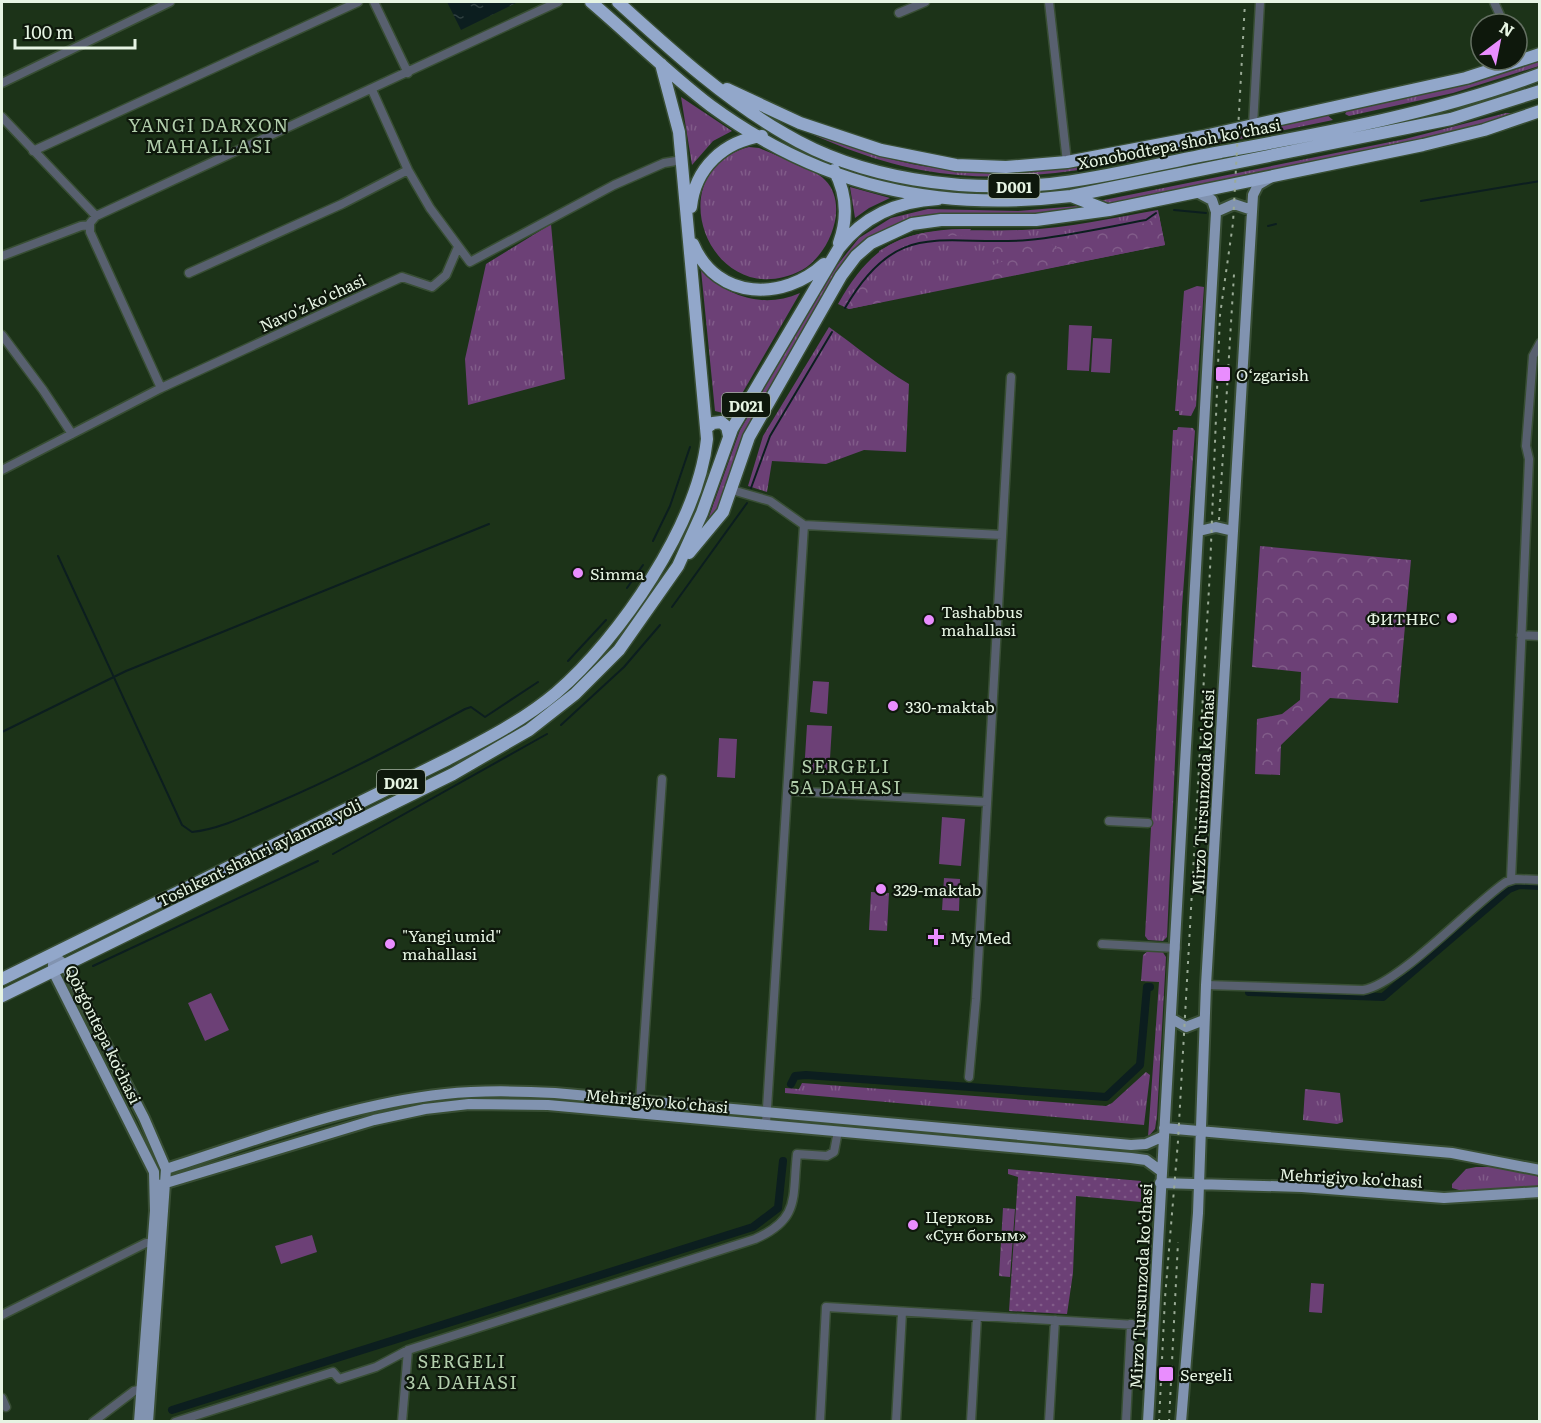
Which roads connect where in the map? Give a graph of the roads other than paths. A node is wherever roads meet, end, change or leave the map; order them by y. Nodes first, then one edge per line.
1 (170, 2) edge
2 (358, 2) edge
3 (374, 2) edge
4 (558, 2) edge
5 (591, 2) edge
6 (618, 2) edge
7 (925, 2) edge
8 (1049, 2) edge
9 (1260, 2) edge
10 (1505, 2) edge
11 (1495, 4) edge
12 (899, 13) dead end
13 (686, 63) junction
14 (661, 64) junction
15 (1480, 72) edge
16 (408, 73) junction
17 (1539, 74) edge
18 (2, 82) edge
19 (372, 90) junction
20 (1539, 91) edge
21 (1498, 106) junction
22 (1324, 110) junction
23 (1411, 112) junction
24 (1535, 113) edge
25 (2, 117) edge
26 (1357, 123) junction
27 (1253, 125) junction
28 (1414, 126) junction
29 (758, 136) junction
30 (787, 136) junction
31 (33, 151) junction
32 (822, 152) junction
33 (682, 160) junction
34 (1067, 162) junction
35 (408, 170) junction
36 (836, 174) junction
37 (1274, 176) junction
38 (1197, 192) junction
39 (1071, 196) junction
40 (938, 199) junction
41 (1108, 210) junction
42 (1252, 210) junction
43 (1216, 212) junction
44 (96, 216) junction
45 (90, 225) junction
46 (690, 230) junction
47 (458, 247) junction
48 (834, 254) junction
49 (2, 256) edge
50 (189, 273) dead end
51 (2, 335) edge
52 (1539, 343) edge
53 (1011, 377) dead end
54 (161, 388) junction
55 (706, 428) junction
56 (72, 434) junction
57 (729, 436) junction
58 (2, 470) edge
59 (732, 489) junction
60 (804, 525) junction
61 (1199, 531) junction
62 (1233, 531) junction
63 (1002, 535) junction
64 (678, 566) junction
65 (1521, 635) junction
66 (1539, 636) edge
67 (662, 779) dead end
68 (400, 783) junction
69 (789, 791) junction
70 (408, 798) junction
71 (987, 802) junction
72 (1109, 821) dead end
73 (1148, 823) dead end
74 (312, 825) junction
75 (319, 841) junction
76 (1511, 880) junction
77 (1539, 880) edge
78 (1102, 944) dead end
79 (1176, 948) junction
80 (52, 954) junction
81 (65, 965) junction
82 (53, 971) junction
83 (2, 979) edge
84 (1206, 984) junction
85 (2, 996) edge
86 (1172, 1019) junction
87 (1204, 1020) junction
88 (969, 1077) dead end
89 (640, 1102) junction
90 (767, 1112) junction
91 (766, 1124) junction
92 (838, 1131) junction
93 (1201, 1131) junction
94 (1164, 1132) junction
95 (166, 1168) junction
96 (1539, 1170) edge
97 (1161, 1177) junction
98 (161, 1184) junction
99 (1199, 1185) junction
100 (1539, 1192) edge
101 (152, 1243) junction
102 (902, 1312) junction
103 (2, 1315) edge
104 (977, 1316) junction
105 (1055, 1320) junction
106 (1131, 1324) junction
107 (1153, 1326) junction
108 (408, 1350) junction
109 (146, 1388) junction
110 (2, 1398) edge
111 (6, 1407) dead end
112 (93, 1422) edge
113 (139, 1422) edge
114 (147, 1422) edge
115 (175, 1422) edge
116 (402, 1422) edge
117 (820, 1422) edge
118 (896, 1422) edge
119 (971, 1422) edge
120 (1049, 1422) edge
121 (1126, 1422) edge
122 (1148, 1422) edge
123 (1181, 1422) edge

1 - 18 street
2 - 31 street
3 - 16 street
4 - 16 street
5 - 14 highway, D001
6 - 13 highway, D001
7 - 12 street
8 - 34 street
9 - 27 street
10 - 11 street
13 - 30 highway, D001
13 - 34 highway
14 - 29 highway, D001
14 - 33 highway, Toshkent shahri aylanma yoʻli / D021
15 - 22 highway
16 - 19 street
17 - 23 highway, Xonobodtepa shoh ko'chasi / D001
19 - 35 street
19 - 44 street
20 - 21 highway, Xonobodtepa shoh ko'chasi / D001
21 - 24 highway
21 - 28 highway, Xonobodtepa shoh ko'chasi / D001
22 - 26 highway
22 - 27 highway
23 - 26 highway, Xonobodtepa shoh ko'chasi / D001
23 - 28 highway
24 - 37 highway
25 - 31 street
26 - 32 highway, Xonobodtepa shoh ko'chasi / D001
27 - 34 highway
28 - 39 highway, Xonobodtepa shoh ko'chasi / D001
29 - 30 highway, Toshkent shahri aylanma yoʻli / D021
29 - 36 highway, D001
29 - 46 highway, Toshkent shahri aylanma yoʻli / D021
30 - 32 highway, D001
31 - 44 street
32 - 36 highway, Toshkent shahri aylanma yoʻli / D021
33 - 46 highway, Toshkent shahri aylanma yoʻli / D021
33 - 47 street
35 - 47 street
35 - 50 street
36 - 40 highway, Xonobodtepa shoh ko'chasi / D001
36 - 48 highway, Toshkent shahri aylanma yoʻli / D021
37 - 38 highway
37 - 42 main road, Mirzo Tursunzoda ko'chasi
38 - 41 highway
38 - 43 main road
39 - 40 highway, Xonobodtepa shoh ko'chasi / D001
39 - 41 highway
40 - 48 highway, Toshkent shahri aylanma yoʻli / D021
41 - 59 highway
42 - 43 main road
42 - 62 main road, Mirzo Tursunzoda ko'chasi
43 - 61 main road, Mirzo Tursunzoda ko'chasi
44 - 45 street
45 - 49 street
45 - 54 street
46 - 48 highway, Toshkent shahri aylanma yoʻli / D021
46 - 55 highway, Toshkent shahri aylanma yoʻli / D021
47 - 54 street, Navo'z ko'chasi
48 - 57 highway, Toshkent shahri aylanma yoʻli / D021
51 - 56 street
52 - 65 street
53 - 63 street
54 - 56 street, Navo'z ko'chasi
55 - 57 highway
55 - 68 highway, Toshkent shahri aylanma yoʻli / D021
56 - 58 street, Navo'z ko'chasi
57 - 64 highway, Toshkent shahri aylanma yoʻli / D021
59 - 60 street
59 - 64 highway
60 - 63 street
60 - 69 street
61 - 62 main road
61 - 79 main road, Mirzo Tursunzoda ko'chasi
62 - 84 main road, Mirzo Tursunzoda ko'chasi
63 - 71 street
64 - 70 highway, Toshkent shahri aylanma yoʻli / D021
65 - 66 street
65 - 76 street
67 - 89 street
68 - 70 highway
68 - 74 highway, Toshkent shahri aylanma yoʻli / D021
69 - 71 street
69 - 90 street
70 - 75 highway, Toshkent shahri aylanma yoʻli / D021
71 - 88 street
72 - 73 street
74 - 75 highway
74 - 80 highway, Toshkent shahri aylanma yoʻli / D021
75 - 81 highway, Toshkent shahri aylanma yoʻli / D021
76 - 77 street
76 - 84 street
78 - 79 street
79 - 86 main road, Mirzo Tursunzoda ko'chasi
80 - 81 main road, Qoʻrgʻontepa koʻchasi
80 - 82 main road, Qoʻrgʻontepa koʻchasi
80 - 83 highway, Toshkent shahri aylanma yoʻli / D021
81 - 82 highway, Toshkent shahri aylanma yoʻli / D021
81 - 95 main road, Qoʻrgʻontepa koʻchasi
82 - 85 highway, Toshkent shahri aylanma yoʻli / D021
82 - 98 main road, Qoʻrgʻontepa koʻchasi
84 - 87 main road, Mirzo Tursunzoda ko'chasi
86 - 87 main road
86 - 94 main road, Mirzo Tursunzoda ko'chasi
87 - 93 main road, Mirzo Tursunzoda ko'chasi
89 - 90 main road, Mehrigiyo ko'chasi
89 - 95 main road, Mehrigiyo ko'chasi
90 - 91 street
90 - 94 main road, Mehrigiyo ko'chasi
91 - 92 main road, Mehrigiyo ko'chasi
91 - 98 main road, Mehrigiyo ko'chasi
92 - 97 main road, Mehrigiyo ko'chasi
92 - 108 street
93 - 94 main road, Mehrigiyo ko'chasi
93 - 96 main road, Mehrigiyo ko'chasi
93 - 99 main road, Mirzo Tursunzoda ko'chasi
94 - 97 main road, Mirzo Tursunzoda ko'chasi
95 - 98 main road, Qoʻrgʻontepa koʻchasi
97 - 99 main road, Mehrigiyo ko'chasi
97 - 107 main road, Mirzo Tursunzoda ko'chasi
98 - 101 main road, Qoʻrgʻontepa koʻchasi
98 - 109 main road, Qoʻrgʻontepa koʻchasi
99 - 100 main road, Mehrigiyo ko'chasi
99 - 123 main road, Mirzo Tursunzoda ko'chasi
101 - 103 street
101 - 109 main road, Qoʻrgʻontepa koʻchasi
102 - 104 street
102 - 117 street
102 - 118 street
104 - 105 street
104 - 119 street
105 - 106 street
105 - 120 street
106 - 107 street
106 - 121 street
107 - 122 main road, Mirzo Tursunzoda ko'chasi
108 - 115 street
108 - 116 street
109 - 112 street
109 - 113 main road, Qoʻrgʻontepa koʻchasi
109 - 114 main road, Qoʻrgʻontepa koʻchasi
110 - 111 street

